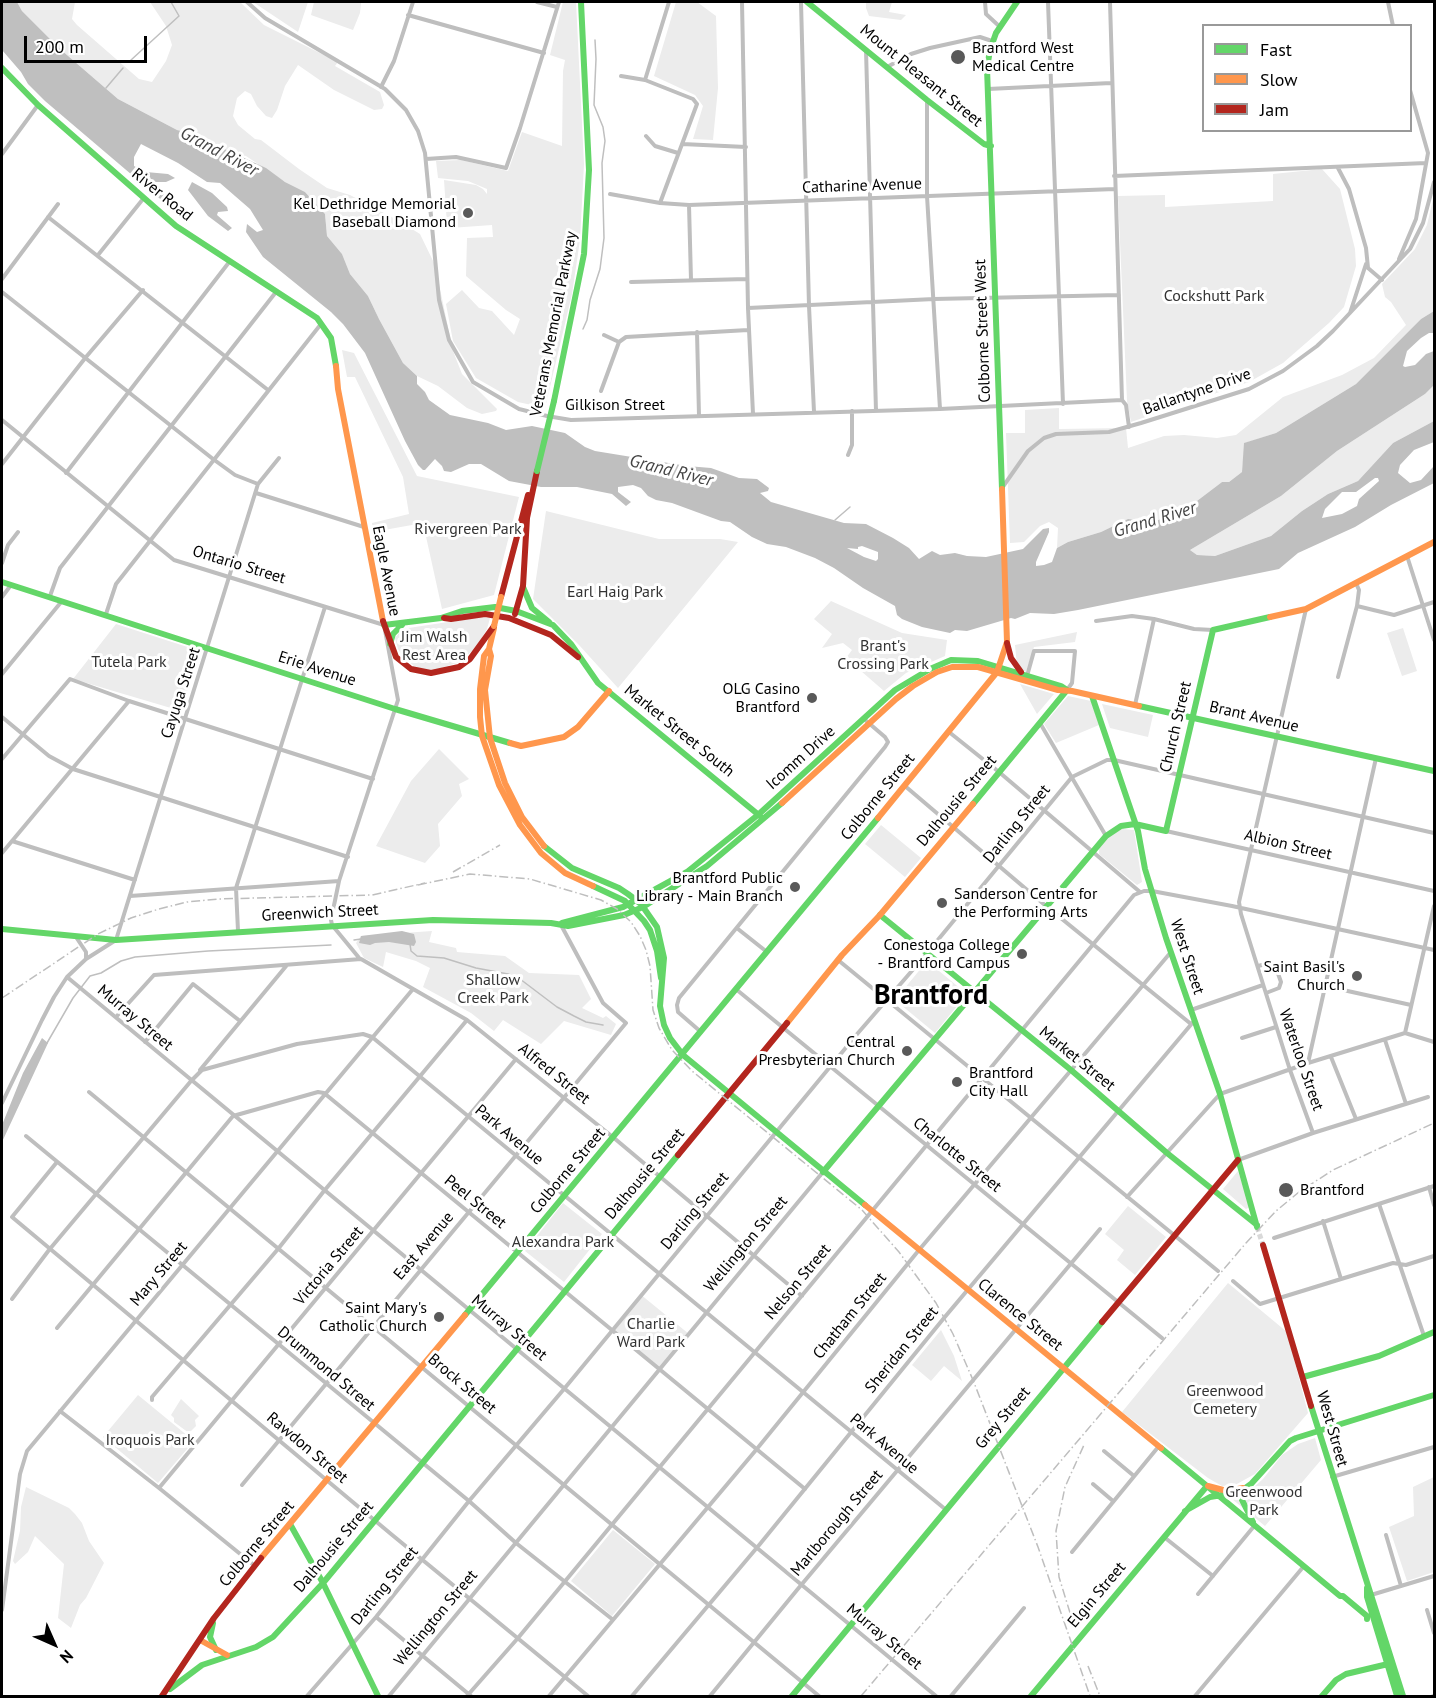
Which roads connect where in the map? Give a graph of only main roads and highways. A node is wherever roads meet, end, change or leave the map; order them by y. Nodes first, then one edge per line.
1 (581, 2) edge
2 (807, 2) edge
3 (1017, 2) edge
4 (2, 68) edge
5 (991, 146) junction
6 (321, 324) joint
7 (524, 518) junction
8 (1434, 542) edge
9 (2, 582) edge
10 (523, 586) junction
11 (516, 611) junction
12 (441, 618) junction
13 (513, 619) junction
14 (404, 624) junction
15 (384, 625) junction
16 (553, 625) junction
17 (494, 626) junction
18 (1007, 642) junction
19 (390, 644) junction
20 (489, 649) junction
21 (582, 660) junction
22 (998, 669) junction
23 (1027, 676) junction
24 (1067, 690) junction
25 (609, 691) junction
26 (1092, 696) junction
27 (1192, 717) junction
28 (482, 736) junction
29 (490, 738) junction
30 (1434, 771) edge
31 (761, 817) junction
32 (1135, 824) junction
33 (1166, 831) joint
34 (636, 901) junction
35 (629, 904) junction
36 (643, 907) junction
37 (636, 910) junction
38 (880, 915) junction
39 (561, 924) junction
40 (2, 929) edge
41 (661, 981) junction
42 (973, 992) junction
43 (683, 1055) junction
44 (729, 1094) junction
45 (1238, 1160) junction
46 (823, 1172) junction
47 (1214, 1191) junction
48 (1257, 1226) joint
49 (1263, 1245) tunnel mouth
50 (1434, 1332) edge
51 (1064, 1368) junction
52 (1303, 1377) junction
53 (1434, 1395) edge
54 (1318, 1431) junction
55 (1207, 1486) junction
56 (1245, 1487) junction
57 (1218, 1495) junction
58 (1185, 1511) junction
59 (290, 1524) junction
60 (1255, 1525) junction
61 (323, 1583) junction
62 (1366, 1587) junction
63 (214, 1618) junction
64 (1377, 1622) junction
65 (200, 1640) junction
66 (216, 1650) junction
67 (229, 1655) junction
68 (1389, 1663) junction
69 (163, 1695) edge
70 (378, 1696) edge
71 (792, 1696) edge
72 (1031, 1696) edge
73 (1322, 1696) edge
74 (1397, 1696) edge
75 (1404, 1696) edge

1 - 7 main road, Veterans Memorial Parkway, bridge
2 - 5 main road, Mount Pleasant Street
3 - 5 main road, Colborne Street West
4 - 6 main road, River Road
5 - 18 main road, Colborne Street West
6 - 15 main road, Eagle Avenue
7 - 10 main road
7 - 17 main road, Veterans Memorial Parkway, bridge
8 - 27 main road, Church Street
9 - 28 main road, Erie Avenue
10 - 11 main road
10 - 16 main road
11 - 12 main road, Market Street South
11 - 13 main road
11 - 16 main road, Market Street South
12 - 13 main road, Market Street South
12 - 14 main road, Ontario Street
13 - 21 main road, Market Street South
14 - 15 main road, Ontario Street
14 - 19 main road
15 - 19 main road
16 - 21 main road, Market Street South
17 - 19 main road
17 - 20 main road, Veterans Memorial Parkway
18 - 22 main road, Colborne Street West
18 - 23 main road
20 - 28 main road, Veterans Memorial Parkway
20 - 29 main road, Veterans Memorial Parkway
21 - 25 main road, Market Street South
22 - 23 main road, Brant Avenue
22 - 24 main road, Brant Avenue
22 - 31 main road, Icomm Drive
22 - 43 main road, Colborne Street
23 - 24 main road, Brant Avenue
24 - 26 main road, Brant Avenue
24 - 38 main road, Dalhousie Street
25 - 29 main road, Erie Avenue
25 - 31 main road, Market Street South
26 - 27 main road, Brant Avenue
26 - 32 main road, West Street
27 - 30 main road, Brant Avenue
27 - 33 main road, Church Street
28 - 29 main road, Erie Avenue
28 - 35 main road, Veterans Memorial Parkway
29 - 34 main road, Veterans Memorial Parkway
31 - 34 main road, Icomm Drive
31 - 36 main road, Icomm Drive
32 - 33 main road, Albion Street
32 - 42 main road, Wellington Street
32 - 45 main road, West Street
34 - 35 main road, Icomm Drive
34 - 36 main road, Veterans Memorial Parkway
35 - 37 main road, Veterans Memorial Parkway
35 - 39 main road, Greenwich Street
36 - 37 main road, Icomm Drive
36 - 41 main road, Veterans Memorial Parkway
37 - 39 main road, Greenwich Street
37 - 41 main road, Veterans Memorial Parkway
38 - 42 main road, Market Street
38 - 44 main road, Dalhousie Street
39 - 40 main road, Greenwich Street
41 - 43 main road, Clarence Street
42 - 46 main road, Wellington Street
42 - 47 main road, Market Street
43 - 44 main road, Clarence Street
43 - 59 main road, Colborne Street
44 - 46 main road, Clarence Street
44 - 61 main road, Dalhousie Street
45 - 47 main road, Grey Street
45 - 48 main road, West Street
46 - 51 main road, Clarence Street
47 - 48 main road, Market Street
47 - 51 main road, Grey Street
49 - 52 main road, West Street
50 - 52 main road
51 - 55 main road, Clarence Street
51 - 71 main road, Grey Street
52 - 54 main road, West Street
53 - 54 main road
54 - 56 main road
54 - 62 main road, West Street
55 - 56 main road
55 - 57 main road, Clarence Street
55 - 58 main road, Elgin Street
56 - 57 main road, Elgin Street
56 - 60 main road
57 - 58 main road, Elgin Street
57 - 60 main road, Clarence Street
58 - 72 main road, Elgin Street
59 - 61 main road
59 - 63 main road, Colborne Street
60 - 64 main road, Clarence Street
61 - 67 main road, Dalhousie Street
61 - 70 main road
62 - 64 main road, West Street
62 - 64 main road, West Street
63 - 65 main road, Colborne Street
63 - 66 main road
64 - 68 main road, West Street
65 - 66 main road
65 - 69 main road, Colborne Street
66 - 67 main road
67 - 69 main road, Dalhousie Street
68 - 73 main road
68 - 74 main road, West Street
68 - 75 main road, West Street

